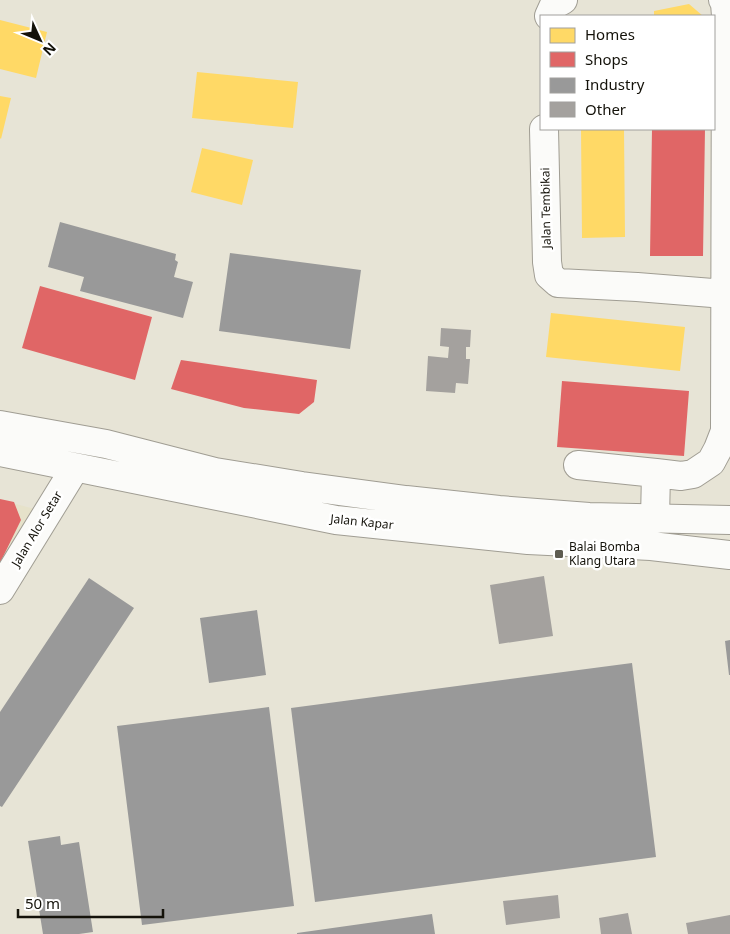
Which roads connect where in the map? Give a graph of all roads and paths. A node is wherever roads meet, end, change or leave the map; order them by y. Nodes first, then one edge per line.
1 (563, 0) edge
2 (724, 0) edge
3 (549, 15) edge
4 (544, 130) edge
5 (725, 294) junction
6 (0, 424) edge
7 (0, 452) edge
8 (578, 466) dead end
9 (75, 468) junction
10 (656, 473) junction
11 (655, 519) junction
12 (730, 520) edge
13 (730, 555) edge
14 (0, 590) edge

1 - 3 main road
2 - 5 main road
4 - 5 main road, Jalan Tembikai
5 - 10 main road
6 - 11 main road
7 - 9 main road, Jalan Kapar
8 - 10 main road
9 - 13 main road, Jalan Kapar
9 - 14 main road, Jalan Alor Setar
10 - 11 main road
11 - 12 main road

